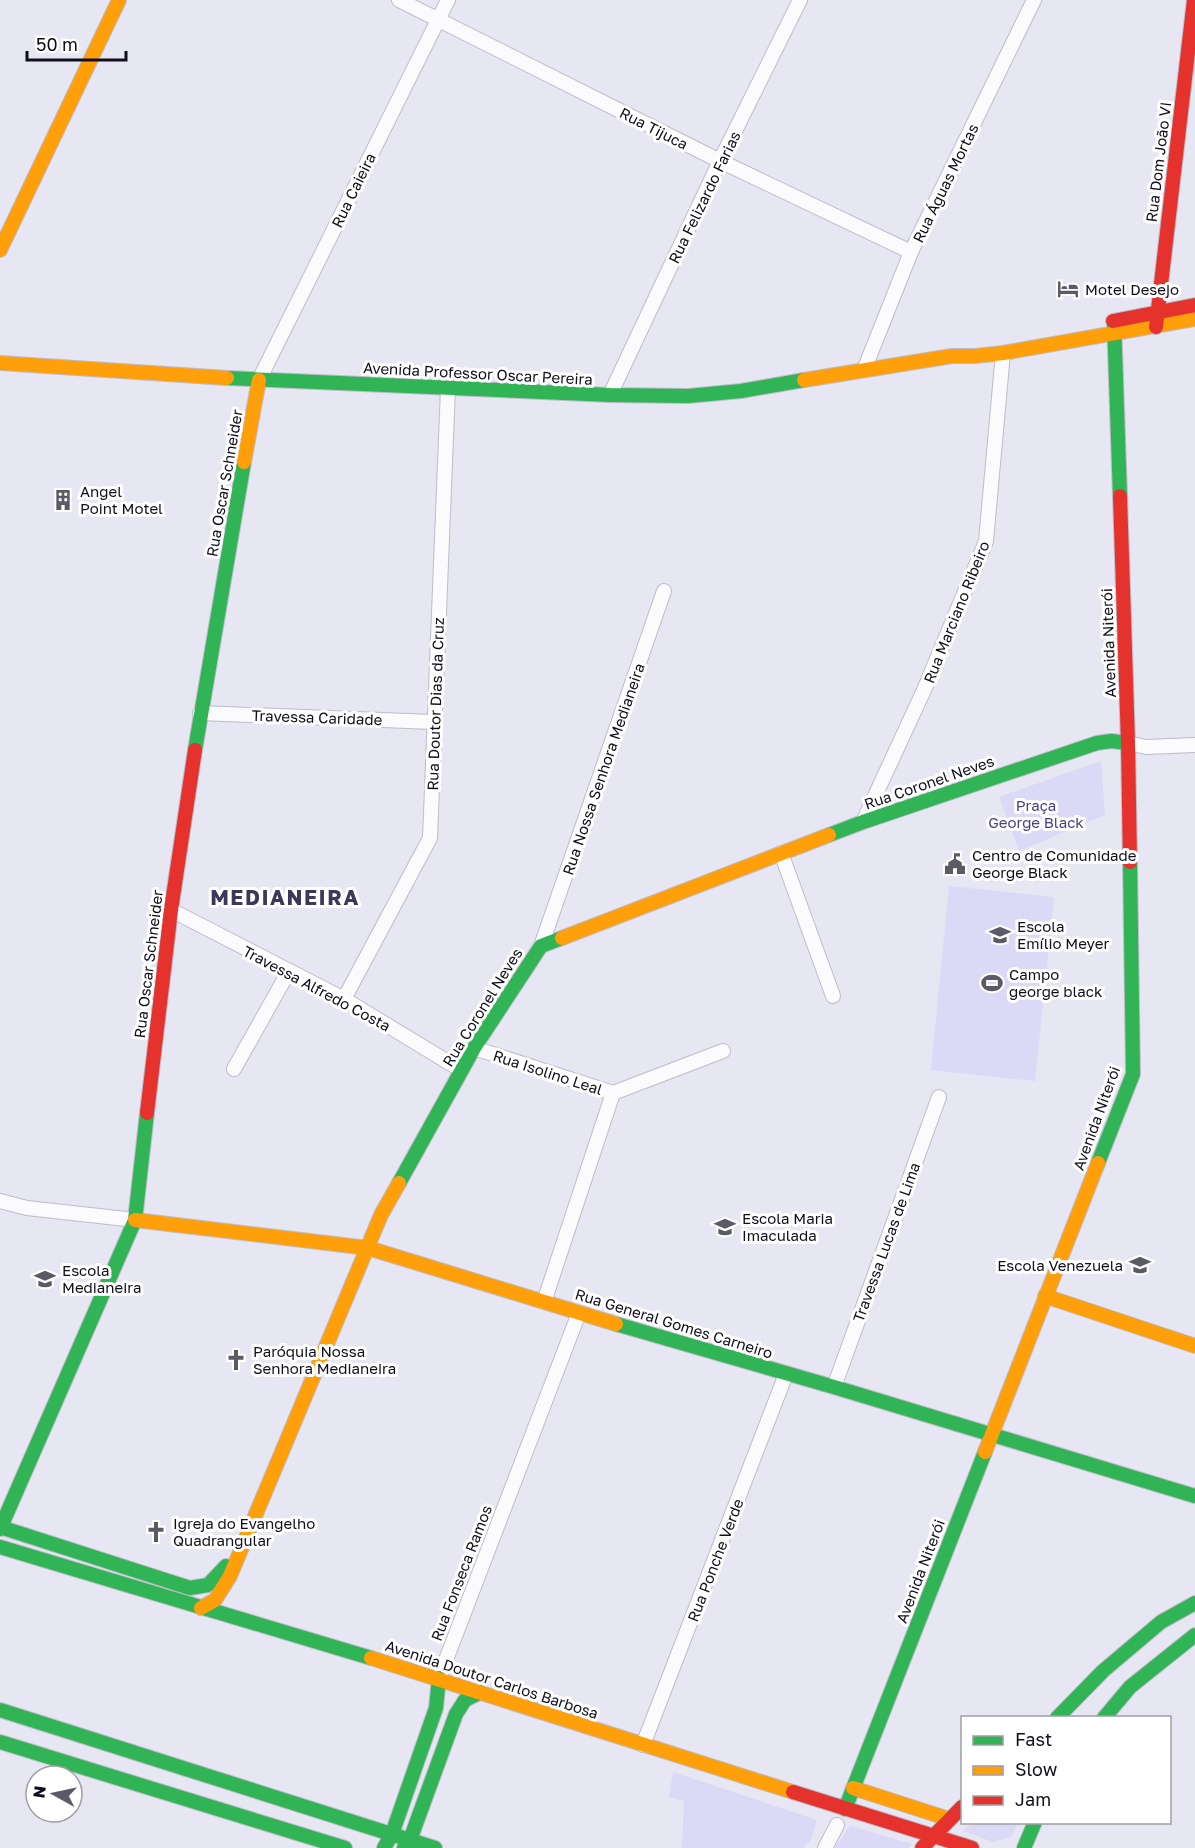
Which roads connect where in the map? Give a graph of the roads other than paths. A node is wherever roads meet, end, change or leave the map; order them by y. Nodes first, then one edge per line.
1 (119, 0) edge
2 (399, 0) edge
3 (448, 0) edge
4 (800, 0) edge
5 (1034, 0) edge
6 (1194, 0) edge
7 (438, 20) junction
8 (720, 161) junction
9 (0, 250) edge
10 (911, 252) junction
11 (1195, 305) edge
12 (1157, 313) junction
13 (1195, 319) edge
14 (1115, 327) junction
15 (1156, 327) junction
16 (1003, 353) junction
17 (952, 356) junction
18 (0, 363) edge
19 (864, 369) junction
20 (259, 380) junction
21 (448, 388) junction
22 (610, 395) junction
23 (664, 591) dead end
24 (200, 713) junction
25 (434, 722) junction
26 (1128, 743) junction
27 (1195, 745) edge
28 (863, 822) junction
29 (781, 854) junction
30 (171, 910) junction
31 (541, 946) junction
32 (289, 971) junction
33 (833, 996) dead end
34 (344, 999) junction
35 (474, 1048) junction
36 (723, 1051) dead end
37 (234, 1069) dead end
38 (461, 1070) junction
39 (613, 1093) junction
40 (939, 1097) dead end
41 (0, 1201) edge
42 (135, 1220) junction
43 (368, 1248) junction
44 (1045, 1296) junction
45 (544, 1302) junction
46 (579, 1313) junction
47 (1195, 1346) edge
48 (786, 1374) junction
49 (834, 1387) junction
50 (991, 1435) junction
51 (1195, 1496) edge
52 (0, 1528) edge
53 (0, 1547) edge
54 (240, 1551) junction
55 (1195, 1603) edge
56 (201, 1608) junction
57 (1195, 1635) edge
58 (439, 1678) junction
59 (481, 1692) junction
60 (0, 1710) edge
61 (1059, 1716) edge
62 (1106, 1716) edge
63 (0, 1742) edge
64 (643, 1745) junction
65 (853, 1788) junction
66 (845, 1809) junction
67 (961, 1809) edge
68 (950, 1819) junction
69 (1034, 1824) edge
70 (837, 1826) dead end
71 (392, 1833) junction
72 (933, 1837) junction
73 (407, 1844) edge
74 (345, 1848) edge
75 (384, 1848) edge
76 (435, 1848) edge
77 (825, 1848) edge
78 (922, 1848) edge
79 (972, 1848) edge
80 (1024, 1848) edge

1 - 9 street
2 - 7 street, Rua Tijuca
3 - 7 street, Rua Caieira
4 - 8 street, Rua Felizardo Farias
5 - 10 street, Rua Águas Mortas
6 - 12 street, Rua Dom João VI
7 - 8 street, Rua Tijuca
7 - 20 street, Rua Caieira
8 - 10 street, Rua Tijuca
8 - 22 street, Rua Felizardo Farias
10 - 19 street, Rua Águas Mortas
11 - 12 street, Avenida Professor Oscar Pereira
12 - 14 street, Avenida Professor Oscar Pereira
12 - 15 street, Rua Dom João VI
13 - 15 street, Avenida Professor Oscar Pereira
14 - 15 street, Avenida Professor Oscar Pereira
14 - 16 street, Avenida Professor Oscar Pereira
14 - 17 street, Avenida Professor Oscar Pereira
14 - 26 street, Avenida Niterói
16 - 17 street, Avenida Professor Oscar Pereira
16 - 28 street, Rua Marciano Ribeiro
17 - 19 street, Avenida Professor Oscar Pereira
18 - 20 street, Avenida Professor Oscar Pereira
19 - 22 street, Avenida Professor Oscar Pereira
20 - 21 street, Avenida Professor Oscar Pereira
20 - 24 street, Rua Oscar Schneider
21 - 22 street, Avenida Professor Oscar Pereira
21 - 25 street, Rua Doutor Dias da Cruz
23 - 31 street, Rua Nossa Senhora Medianeira
24 - 25 street, Travessa Caridade
24 - 30 street, Rua Oscar Schneider
25 - 34 street, Rua Doutor Dias da Cruz
26 - 27 street, Rua Coronel Neves
26 - 28 street, Rua Coronel Neves
26 - 44 street, Avenida Niterói
28 - 29 street, Rua Coronel Neves
29 - 31 street, Rua Coronel Neves
29 - 33 street
30 - 32 street, Travessa Alfredo Costa
30 - 42 street, Rua Oscar Schneider
31 - 35 street, Rua Coronel Neves
32 - 34 street, Travessa Alfredo Costa
32 - 37 street
34 - 38 street, Travessa Alfredo Costa
35 - 38 street, Rua Coronel Neves
35 - 39 street, Rua Isolino Leal
36 - 39 street, Rua Isolino Leal
38 - 43 street, Rua Coronel Neves
39 - 45 street
40 - 49 street, Travessa Lucas de Lima
41 - 42 street
42 - 43 street, Rua General Gomes Carneiro
42 - 52 street, Rua Oscar Schneider
43 - 45 street, Rua General Gomes Carneiro
43 - 54 street, Rua Coronel Neves
44 - 47 street
44 - 50 street, Avenida Niterói
45 - 46 street, Rua General Gomes Carneiro
46 - 48 street, Rua General Gomes Carneiro
46 - 58 street, Rua Fonseca Ramos
48 - 49 street, Rua General Gomes Carneiro
48 - 64 street, Rua Ponche Verde
49 - 50 street, Rua General Gomes Carneiro
50 - 51 street, Rua General Gomes Carneiro
50 - 65 street, Avenida Niterói
52 - 54 street
53 - 56 street, Avenida Doutor Carlos Barbosa
54 - 56 street, Rua Coronel Neves
55 - 61 street
56 - 58 street, Avenida Doutor Carlos Barbosa
57 - 62 street
58 - 59 street, Avenida Doutor Carlos Barbosa
58 - 71 street, Rua Fonseca Ramos
59 - 64 street, Avenida Doutor Carlos Barbosa
59 - 73 street
60 - 71 street
63 - 74 street
64 - 66 street, Avenida Doutor Carlos Barbosa
65 - 66 street, Avenida Niterói
65 - 68 street
66 - 72 street, Avenida Doutor Carlos Barbosa
67 - 68 street
68 - 72 street
69 - 80 street
70 - 77 street
71 - 73 street
71 - 75 street, Rua Fonseca Ramos
72 - 78 street
72 - 79 street, Avenida Doutor Carlos Barbosa
73 - 76 street

